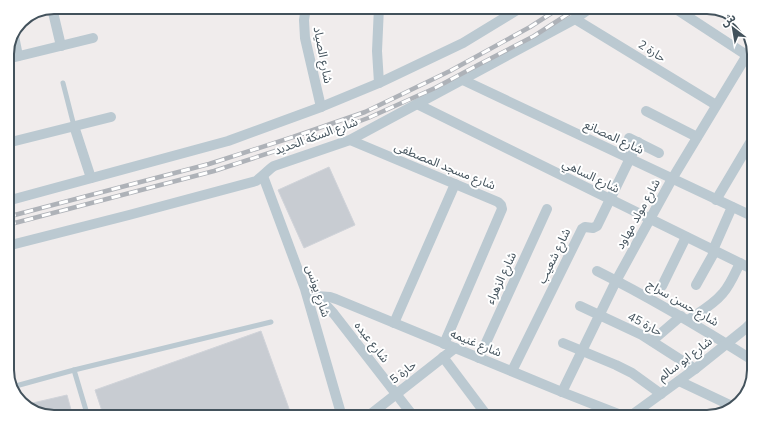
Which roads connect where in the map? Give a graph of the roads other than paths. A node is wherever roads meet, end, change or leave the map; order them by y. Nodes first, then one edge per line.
1 (53, 14) edge
2 (305, 14) edge
3 (379, 14) edge
4 (511, 14) edge
5 (582, 14) edge
6 (684, 14) edge
7 (575, 19) junction
8 (93, 38) dead end
9 (15, 42) edge
10 (61, 46) junction
11 (747, 55) edge
12 (18, 56) junction
13 (14, 57) edge
14 (747, 61) edge
15 (463, 80) junction
16 (63, 83) dead end
17 (379, 83) junction
18 (417, 104) junction
19 (716, 105) junction
20 (321, 107) junction
21 (646, 111) dead end
22 (111, 117) dead end
23 (74, 126) junction
24 (697, 137) junction
25 (350, 140) junction
26 (14, 141) edge
27 (747, 148) edge
28 (659, 153) dead end
29 (630, 159) junction
30 (263, 176) junction
31 (91, 178) junction
32 (672, 179) junction
33 (455, 184) junction
34 (14, 199) edge
35 (610, 199) junction
36 (716, 200) junction
37 (732, 207) junction
38 (547, 209) dead end
39 (747, 214) edge
40 (650, 219) junction
41 (686, 237) junction
42 (14, 244) edge
43 (714, 250) junction
44 (740, 263) junction
45 (747, 266) edge
46 (597, 272) dead end
47 (616, 281) junction
48 (696, 285) dead end
49 (662, 286) dead end
50 (305, 289) junction
51 (316, 296) junction
52 (580, 306) dead end
53 (599, 315) junction
54 (684, 318) junction
55 (271, 322) dead end
56 (394, 323) junction
57 (747, 327) edge
58 (652, 341) junction
59 (563, 343) dead end
60 (444, 344) junction
61 (727, 344) junction
62 (455, 348) junction
63 (582, 351) junction
64 (443, 357) junction
65 (747, 357) edge
66 (479, 358) junction
67 (695, 369) junction
68 (74, 370) junction
69 (512, 372) junction
70 (679, 381) junction
71 (17, 386) edge
72 (562, 392) junction
73 (396, 394) junction
74 (661, 394) junction
75 (727, 405) edge
76 (86, 410) edge
77 (340, 410) edge
78 (376, 410) edge
79 (409, 410) edge
80 (483, 410) edge
81 (608, 410) edge
82 (639, 410) edge

1 - 10 street
2 - 20 street, شارع الصياد
3 - 17 street
4 - 17 street
5 - 7 street, شارع السكة الحديد
6 - 11 street
7 - 15 street, شارع السكة الحديد
7 - 19 street, حارة 2
8 - 10 street
9 - 12 street
10 - 12 street
12 - 13 street
14 - 19 street, شارع مولد مهاود
15 - 18 street, شارع السكة الحديد
15 - 29 street, شارع المصانع
16 - 23 lane
17 - 20 street
18 - 25 street, شارع السكة الحديد
18 - 35 street, شارع الساهي
19 - 24 street, شارع مولد مهاود
20 - 31 street
21 - 24 street
22 - 23 street
23 - 26 street
23 - 31 street
24 - 32 street, شارع مولد مهاود
25 - 30 street, شارع السكة الحديد
25 - 33 street, شارع مسجد المصطفى
27 - 36 street
28 - 29 street, شارع شعيب
29 - 32 street, شارع المصانع
29 - 35 street, شارع شعيب
30 - 42 street, شارع السكة الحديد
30 - 50 street, شارع يونس
31 - 34 street
32 - 36 street, شارع المصانع
32 - 40 street, شارع مولد مهاود
33 - 56 street
33 - 60 street, شارع مسجد المصطفى
35 - 40 street, شارع الساهي
35 - 69 street, شارع شعيب
36 - 37 street, شارع المصانع
37 - 39 street, شارع المصانع
37 - 43 street
38 - 66 street, شارع الزهراء
40 - 41 street, شارع الساهي
40 - 47 street, شارع مولد مهاود
41 - 43 street, شارع الساهي
41 - 49 street
43 - 44 street, شارع الساهي
43 - 48 street
44 - 45 street, شارع الساهي
44 - 54 street
46 - 47 street, شارع حسن سراج
47 - 53 street, شارع مولد مهاود
47 - 54 street, شارع حسن سراج
50 - 51 street, شارع عبده
50 - 77 street, شارع يونس
51 - 56 street, شارع غنيمه
51 - 73 street, شارع عبده
52 - 53 street, حارة 45
53 - 58 street, حارة 45
53 - 63 street, شارع مولد مهاود
54 - 58 street
54 - 61 street, شارع حسن سراج
55 - 68 lane
56 - 60 street, شارع غنيمه
57 - 61 street, شارع ابو سالم
58 - 67 street, حارة 45
59 - 63 street
60 - 62 street, شارع غنيمه
61 - 65 street, شارع حسن سراج
61 - 67 street, شارع ابو سالم
62 - 64 street, حارة 5
62 - 66 street, شارع غنيمه
63 - 72 street, شارع مولد مهاود
63 - 74 street
64 - 73 street, حارة 5
64 - 80 street
66 - 69 street, شارع غنيمه
67 - 70 street, شارع ابو سالم
68 - 71 lane
68 - 76 lane
69 - 72 street, شارع غنيمه
70 - 74 street, شارع ابو سالم
70 - 75 street
72 - 81 street, شارع غنيمه
73 - 78 street, حارة 5
73 - 79 street, شارع عبده
74 - 82 street, شارع ابو سالم

